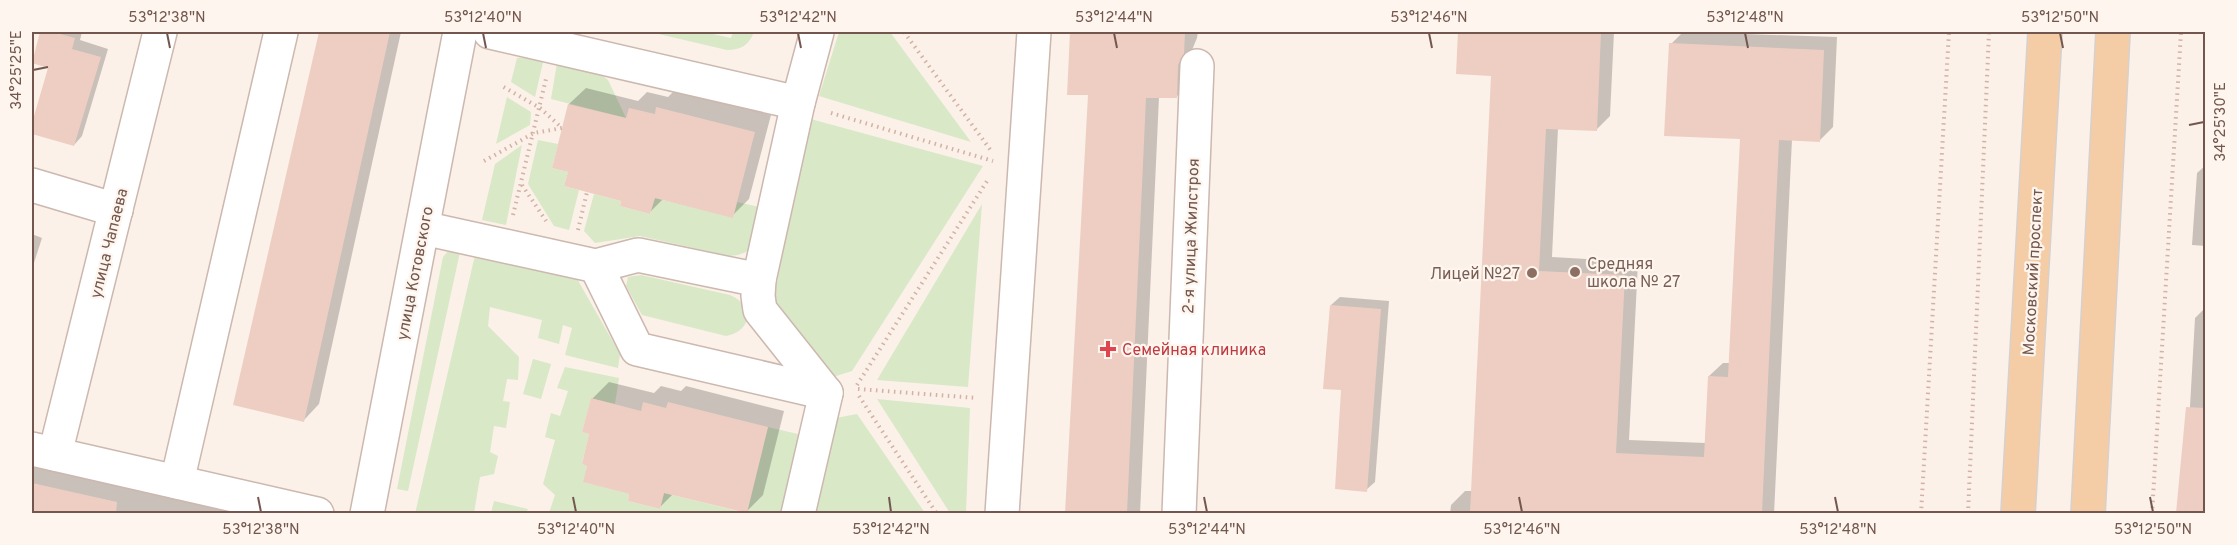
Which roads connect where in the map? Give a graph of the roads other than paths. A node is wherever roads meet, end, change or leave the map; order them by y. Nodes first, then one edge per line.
1 (160, 32) edge
2 (280, 32) edge
3 (460, 32) edge
4 (490, 32) edge
5 (816, 32) edge
6 (1034, 32) edge
7 (2045, 32) edge
8 (2113, 32) edge
9 (1197, 66) dead end
10 (798, 103) junction
11 (32, 184) edge
12 (116, 210) junction
13 (423, 228) junction
14 (596, 266) junction
15 (759, 280) junction
16 (841, 391) junction
17 (43, 452) edge
18 (177, 482) junction
19 (317, 513) edge
20 (367, 513) edge
21 (798, 513) edge
22 (1002, 513) edge
23 (1179, 513) edge
24 (2018, 513) edge
25 (2088, 513) edge

1 - 12 street, улица Чапаева
2 - 18 street
3 - 13 street, улица Котовского
4 - 10 street
5 - 10 street
6 - 22 street
7 - 24 main road, Московский проспект
8 - 25 main road
9 - 23 street, 2-я улица Жилстроя
10 - 15 street
11 - 12 street
12 - 17 street, улица Чапаева
13 - 14 street
13 - 20 street, улица Котовского
14 - 15 street
14 - 16 street
15 - 16 street
16 - 21 street
17 - 18 street
18 - 19 street

